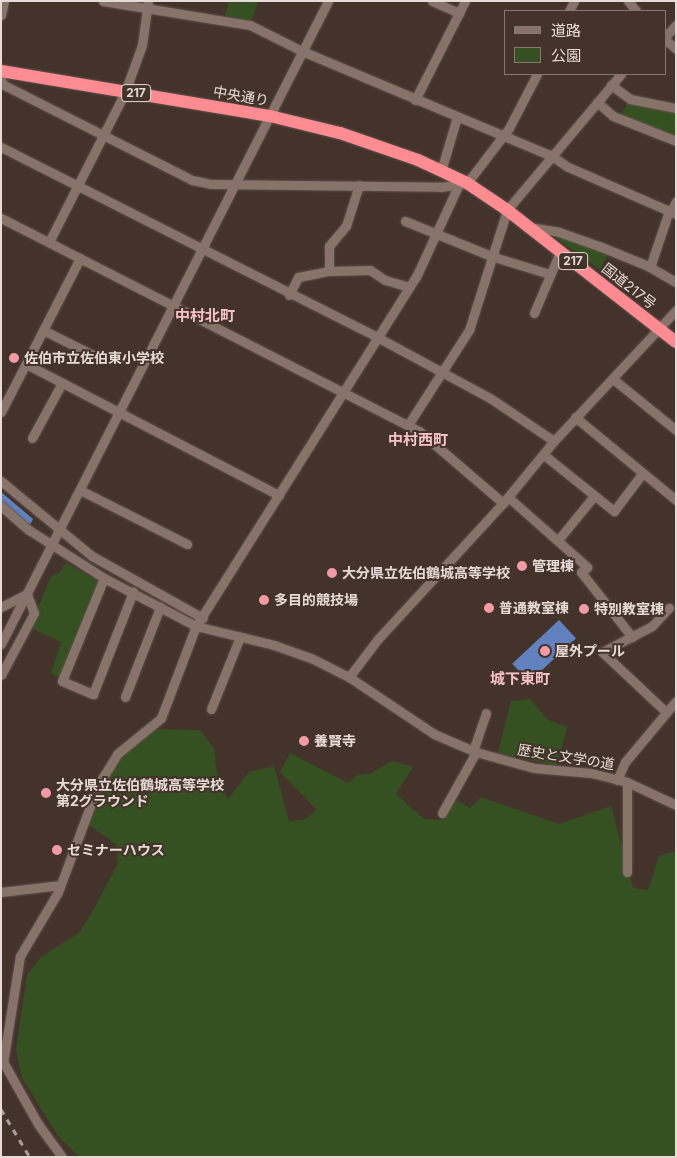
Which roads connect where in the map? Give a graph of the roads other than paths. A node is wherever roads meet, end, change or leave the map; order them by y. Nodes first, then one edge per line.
1 (4, 1) edge
2 (102, 1) edge
3 (328, 1) edge
4 (432, 1) edge
5 (465, 1) edge
6 (147, 5) edge
7 (459, 13) junction
8 (1, 15) edge
9 (676, 25) edge
10 (667, 35) edge
11 (302, 50) junction
12 (1, 71) edge
13 (536, 75) edge
14 (620, 75) edge
15 (1, 79) edge
16 (611, 85) junction
17 (125, 92) junction
18 (415, 100) junction
19 (597, 102) junction
20 (676, 108) edge
21 (270, 116) junction
22 (457, 117) junction
23 (501, 135) junction
24 (103, 136) junction
25 (676, 141) edge
26 (1, 147) edge
27 (552, 156) junction
28 (441, 171) junction
29 (236, 183) junction
30 (463, 184) junction
31 (359, 185) junction
32 (77, 186) junction
33 (676, 201) edge
34 (507, 210) junction
35 (672, 212) edge
36 (1, 218) edge
37 (405, 221) dead end
38 (529, 227) junction
39 (435, 235) junction
40 (50, 242) junction
41 (203, 249) junction
42 (560, 252) junction
43 (492, 256) junction
44 (80, 258) junction
45 (650, 267) junction
46 (329, 271) junction
47 (549, 274) junction
48 (676, 282) edge
49 (409, 287) junction
50 (289, 295) junction
51 (174, 306) junction
52 (676, 310) edge
53 (534, 313) dead end
54 (658, 329) junction
55 (43, 330) junction
56 (377, 338) junction
57 (676, 342) edge
58 (97, 357) dead end
59 (26, 364) junction
60 (441, 372) junction
61 (613, 379) junction
62 (62, 382) junction
63 (343, 392) junction
64 (1, 412) edge
65 (120, 412) junction
66 (575, 418) junction
67 (408, 424) junction
68 (676, 430) edge
69 (32, 438) dead end
70 (554, 442) junction
71 (544, 455) junction
72 (642, 474) junction
73 (1, 481) edge
74 (80, 490) junction
75 (280, 494) junction
76 (594, 496) junction
77 (505, 500) junction
78 (676, 500) edge
79 (1, 506) edge
80 (60, 530) junction
81 (558, 540) junction
82 (187, 544) dead end
83 (53, 546) junction
84 (104, 578) junction
85 (133, 592) junction
86 (27, 594) junction
87 (1, 607) edge
88 (160, 607) junction
89 (669, 608) dead end
90 (203, 618) junction
91 (196, 626) junction
92 (240, 637) junction
93 (632, 637) junction
94 (1, 644) edge
95 (1, 675) edge
96 (349, 677) junction
97 (125, 697) dead end
98 (676, 701) edge
99 (211, 709) dead end
100 (666, 712) junction
101 (486, 714) dead end
102 (474, 752) junction
103 (617, 780) junction
104 (627, 782) junction
105 (676, 805) edge
106 (442, 813) dead end
107 (627, 872) dead end
108 (61, 885) junction
109 (1, 892) edge
110 (2, 1061) edge
111 (62, 1157) edge

1 - 8 street
2 - 6 street
3 - 11 street
4 - 7 street
5 - 7 street
6 - 11 street
6 - 17 street
7 - 18 street
9 - 10 street
11 - 18 street
11 - 21 street
12 - 17 highway, 中央通り / 217
13 - 23 street
14 - 16 street
15 - 24 street
16 - 19 street
16 - 20 street
17 - 21 highway, 中央通り / 217
17 - 24 street
18 - 22 street
19 - 25 street
19 - 27 street
21 - 28 highway, 中央通り / 217
21 - 29 street
22 - 23 street
22 - 28 street
23 - 27 street
23 - 30 street
24 - 29 street
24 - 32 street
26 - 32 street
27 - 34 street
27 - 35 street
28 - 30 highway, 中央通り / 217
29 - 31 street
29 - 41 street
30 - 31 street
30 - 34 highway, 国道217号 / 217
30 - 39 street
31 - 46 street
32 - 40 street
32 - 41 street
33 - 35 street
34 - 38 highway, 国道217号 / 217
34 - 43 street
35 - 45 street
36 - 40 street
37 - 39 street
38 - 42 highway, 国道217号 / 217
38 - 45 street
39 - 43 street
39 - 49 street
40 - 44 street
41 - 50 street
41 - 51 street
42 - 47 street
42 - 54 highway, 国道217号 / 217
43 - 47 street
43 - 60 street
44 - 51 street
44 - 55 street
45 - 48 street
46 - 49 street
46 - 50 street
47 - 53 street
49 - 56 street
50 - 56 street
51 - 63 street
51 - 65 street
52 - 54 street
54 - 57 highway, 国道217号 / 217
54 - 61 street
55 - 58 street
55 - 59 street
56 - 60 street
56 - 63 street
59 - 62 street
59 - 64 street
60 - 67 street
60 - 70 street
61 - 66 street
61 - 68 street
62 - 65 street
62 - 69 street
63 - 67 street
63 - 75 street
65 - 74 street
65 - 75 street
66 - 70 street
66 - 72 street
67 - 77 street
70 - 71 street
71 - 76 street
71 - 77 street
72 - 76 street
72 - 78 street
73 - 80 street
74 - 80 street
74 - 82 street
75 - 90 street
76 - 81 street
77 - 81 street
77 - 96 street
79 - 83 street, 歴史と文学の道
80 - 83 street
80 - 90 street
81 - 93 street
83 - 84 street, 歴史と文学の道
83 - 86 street
84 - 85 street, 歴史と文学の道
84 - 85 street
85 - 88 street, 歴史と文学の道
86 - 87 street
86 - 94 street
86 - 95 street
88 - 91 street, 歴史と文学の道
88 - 97 street
89 - 93 street
90 - 91 street
91 - 92 street, 歴史と文学の道
91 - 108 street
92 - 96 street, 歴史と文学の道
92 - 99 street
93 - 100 street
96 - 102 street, 歴史と文学の道
98 - 100 street
100 - 103 street
101 - 102 street
102 - 103 street, 歴史と文学の道
102 - 106 street
103 - 104 street, 歴史と文学の道
104 - 105 street, 歴史と文学の道
104 - 107 street
108 - 109 street
108 - 110 street
110 - 111 street

